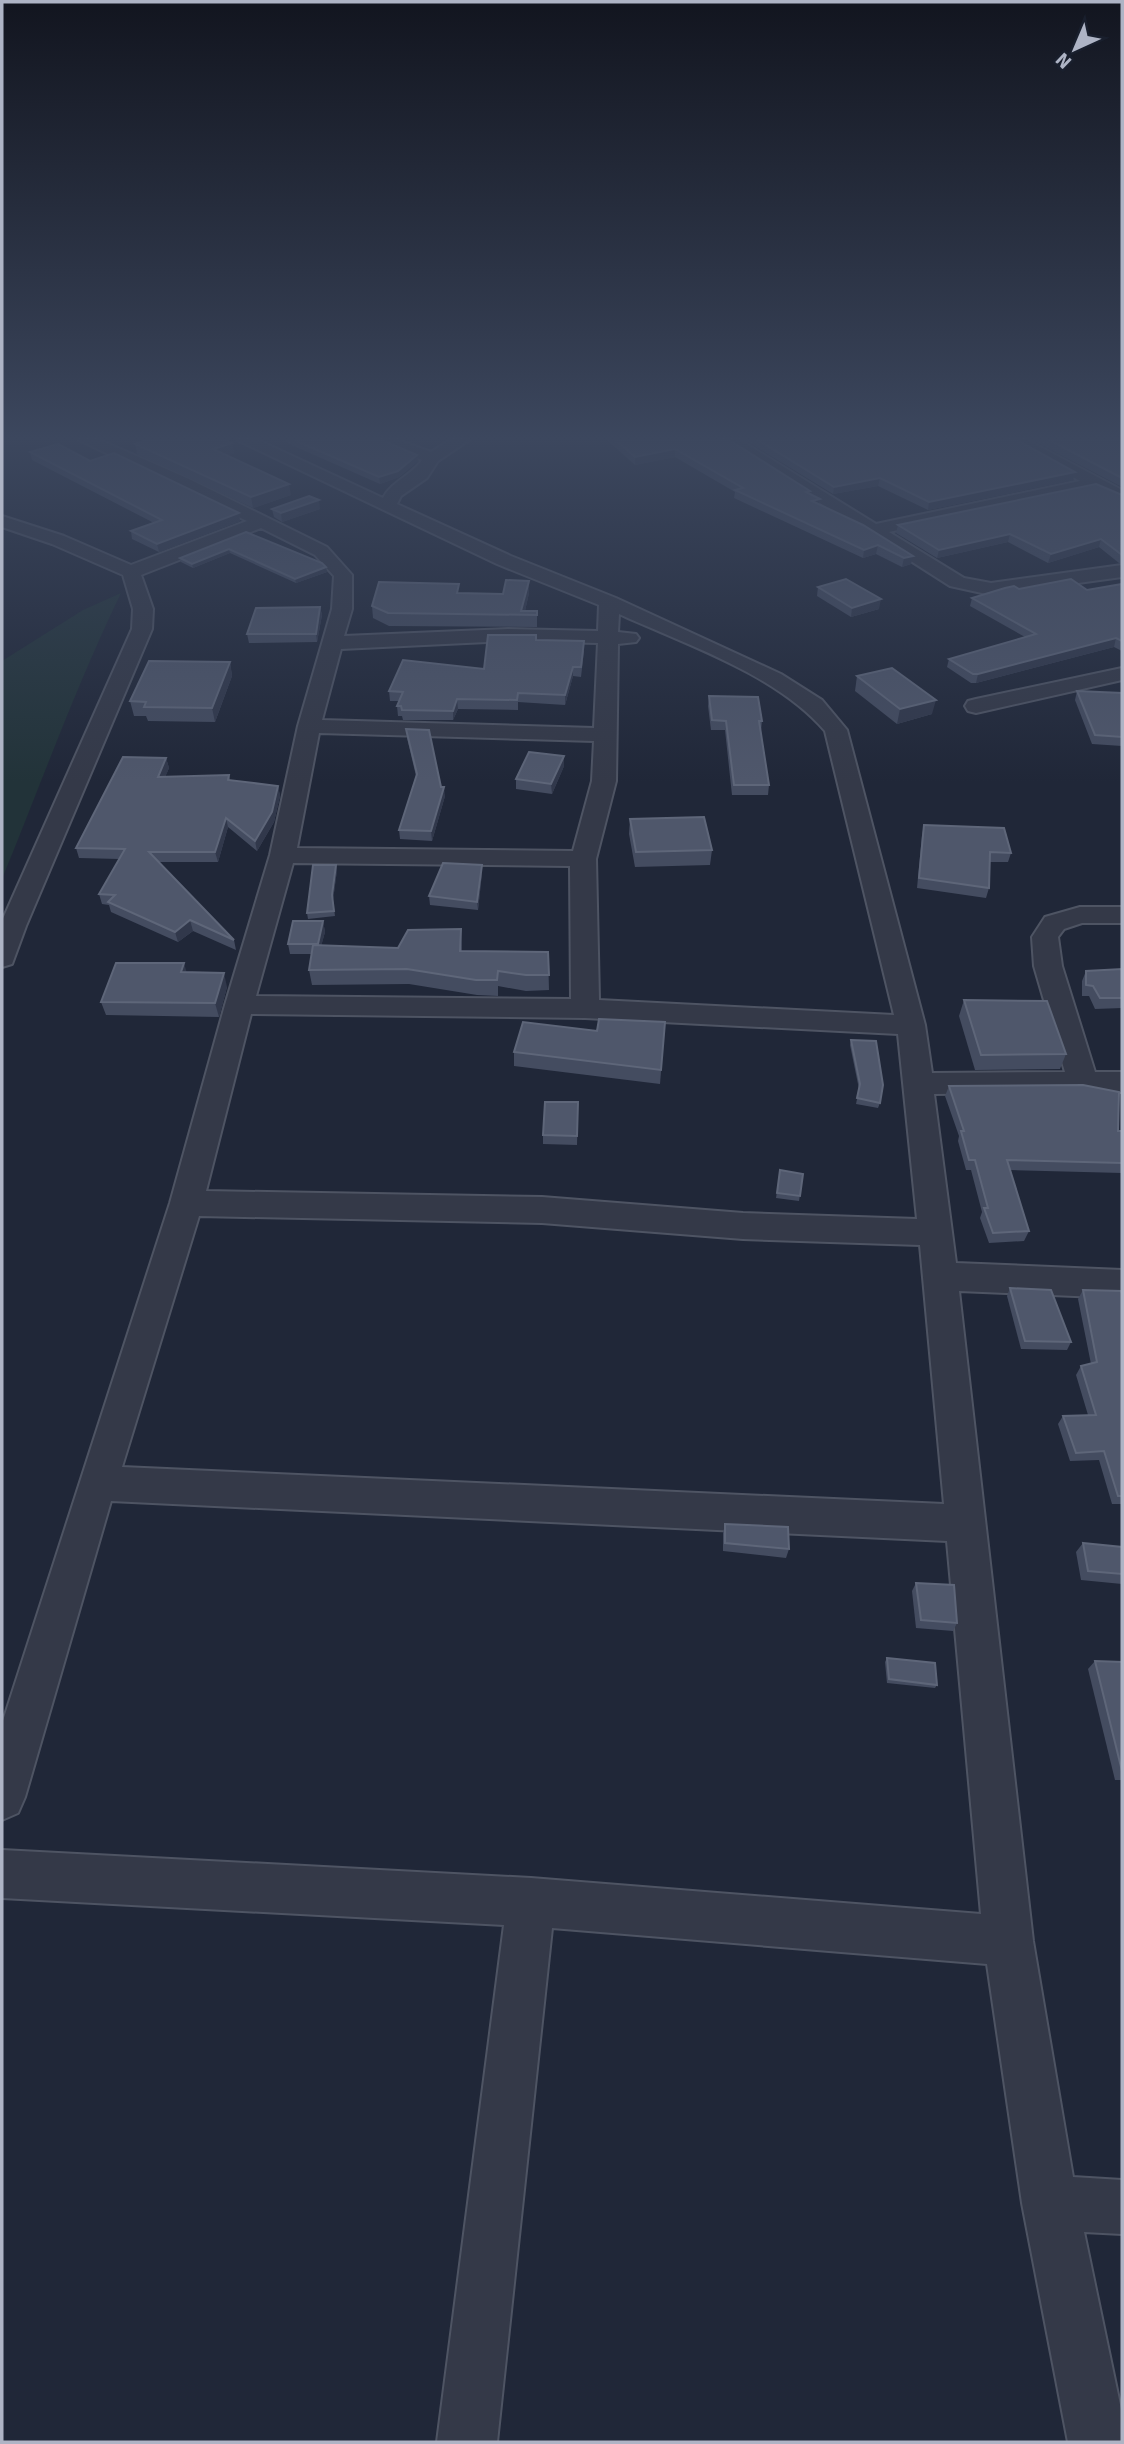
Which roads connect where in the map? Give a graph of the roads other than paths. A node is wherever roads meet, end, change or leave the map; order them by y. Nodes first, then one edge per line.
1 (90, 554) edge
2 (173, 554) edge
3 (324, 554) edge
4 (492, 554) edge
5 (911, 554) edge
6 (1122, 571) edge
7 (131, 572) junction
8 (609, 602) junction
9 (680, 636) junction
10 (608, 638) junction
11 (332, 643) junction
12 (1122, 674) edge
13 (976, 706) dead end
14 (309, 726) junction
15 (606, 735) junction
16 (283, 855) junction
17 (583, 859) junction
18 (1122, 915) edge
19 (2, 958) edge
20 (239, 1005) junction
21 (585, 1009) junction
22 (911, 1025) junction
23 (1082, 1080) junction
24 (1122, 1082) edge
25 (919, 1084) junction
26 (186, 1203) junction
27 (935, 1233) junction
28 (940, 1276) junction
29 (1122, 1284) edge
30 (97, 1483) junction
31 (964, 1523) junction
32 (2, 1797) edge
33 (2, 1874) edge
34 (531, 1902) junction
35 (1008, 1941) junction
36 (1050, 2203) junction
37 (1122, 2207) edge
38 (467, 2442) edge
39 (1098, 2442) edge

1 - 7 street
2 - 7 street
3 - 11 street
4 - 8 street
5 - 6 street
7 - 19 street
8 - 9 street
8 - 10 street
9 - 10 street
9 - 22 street
10 - 11 street
10 - 15 street
11 - 14 street
12 - 13 street
14 - 15 street
14 - 16 street
15 - 17 street
16 - 17 street
16 - 20 street
17 - 21 street
18 - 23 street
20 - 21 street
20 - 26 street
21 - 22 street
22 - 25 street
23 - 24 street
23 - 25 street
25 - 27 street
26 - 27 street
26 - 30 street
27 - 28 street
28 - 29 street
28 - 31 street
30 - 31 street
30 - 32 street
31 - 35 street
33 - 34 street
34 - 35 street
34 - 38 street
35 - 36 street
36 - 37 street
36 - 39 street

